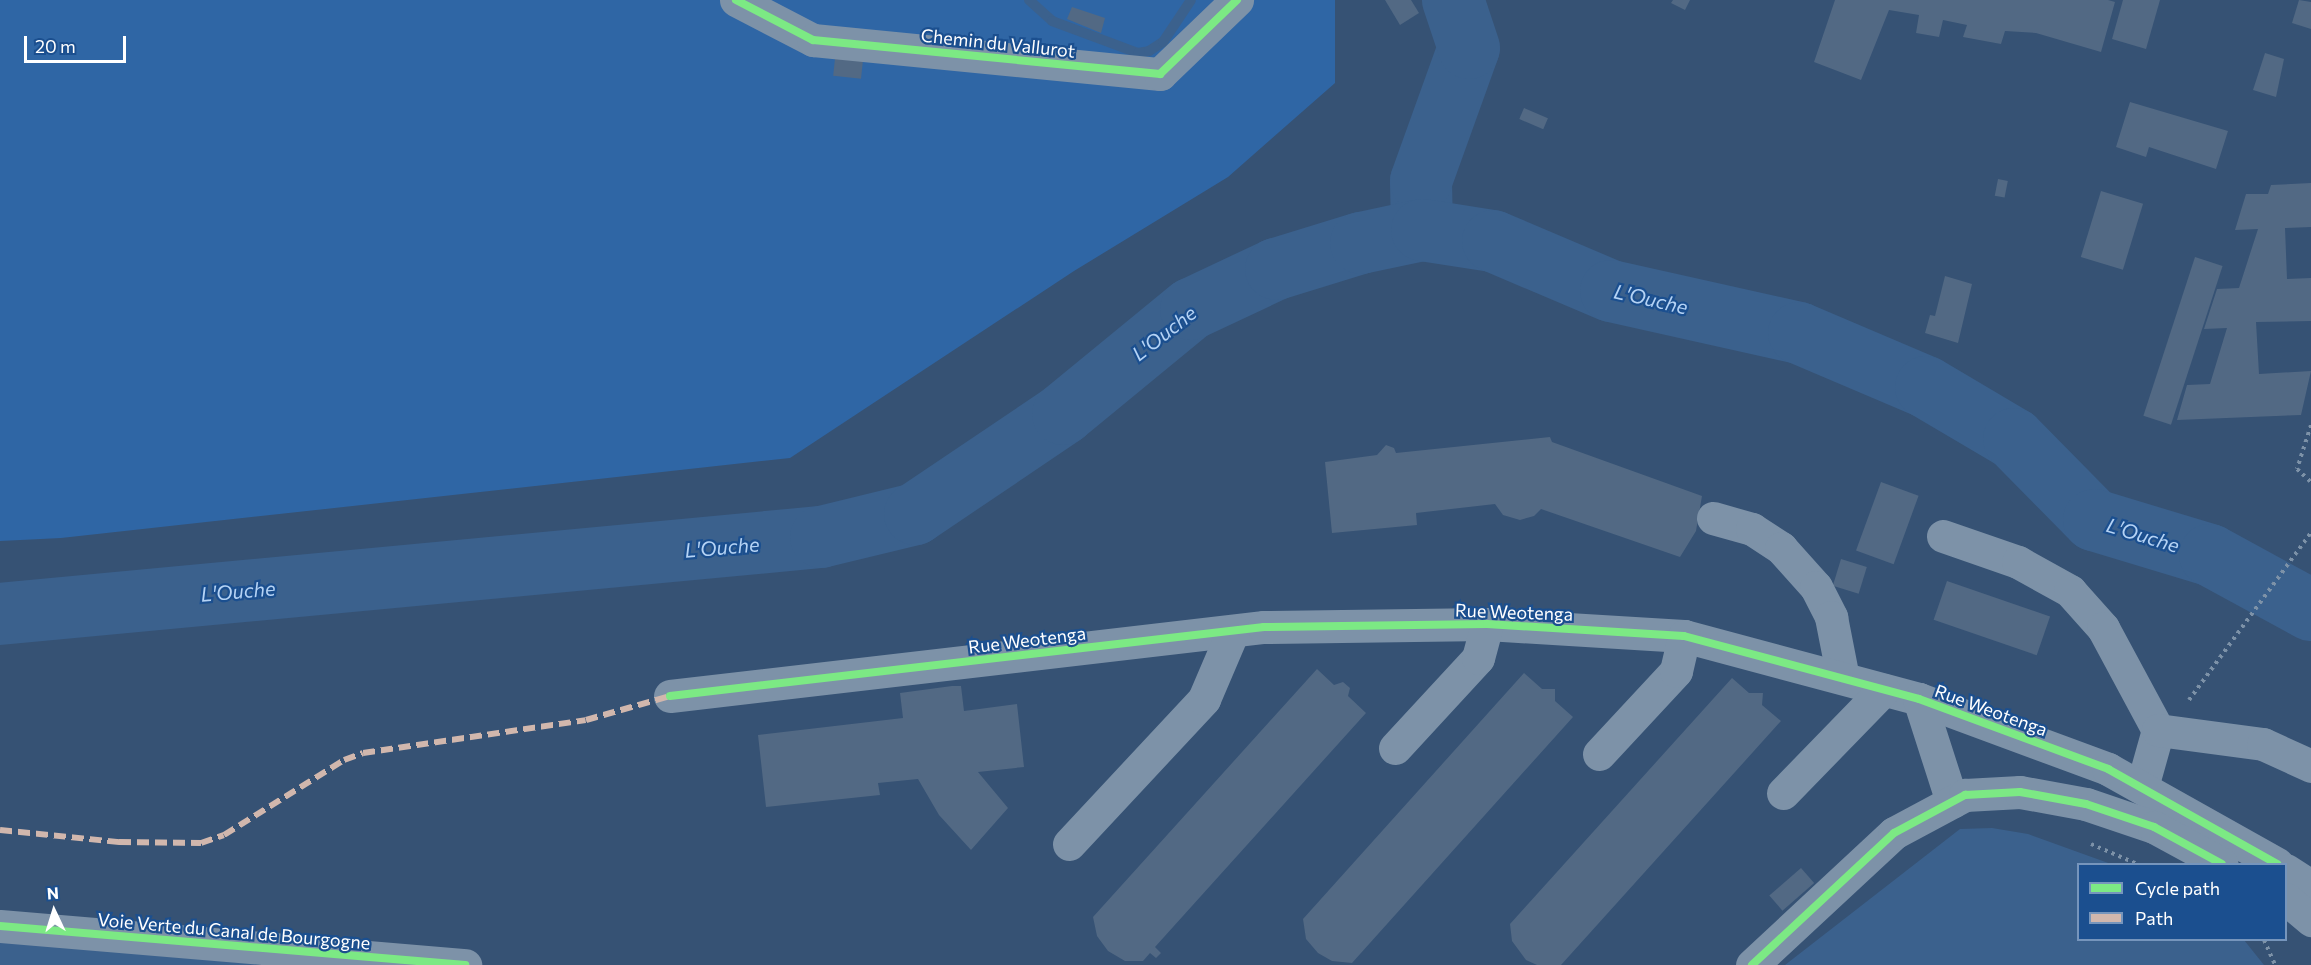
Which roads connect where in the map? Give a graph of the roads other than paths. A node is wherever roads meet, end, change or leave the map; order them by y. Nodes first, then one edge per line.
1 (736, 0) edge
2 (1237, 0) edge
3 (1713, 518) dead end
4 (1943, 536) dead end
5 (1487, 624) junction
6 (1233, 631) junction
7 (1684, 636) junction
8 (1843, 678) junction
9 (1883, 690) junction
10 (670, 696) dead end
11 (1919, 699) junction
12 (2158, 730) junction
13 (1395, 748) dead end
14 (1599, 754) dead end
15 (2311, 766) edge
16 (2142, 787) junction
17 (1782, 793) dead end
18 (1952, 802) junction
19 (1069, 844) dead end
20 (2220, 863) edge
21 (2275, 863) edge
22 (2287, 871) edge
23 (2311, 886) edge
24 (2287, 900) edge
25 (2311, 920) edge
26 (0, 926) edge
27 (465, 965) edge
28 (1752, 965) edge

1 - 2 street, Chemin du Vallurot
3 - 8 street
4 - 12 street
5 - 6 street, Rue Weotenga
5 - 7 street, Rue Weotenga
5 - 13 street
6 - 10 street, Rue Weotenga
6 - 19 street
7 - 8 street, Rue Weotenga
7 - 14 street
8 - 9 street, Rue Weotenga
9 - 11 street, Rue Weotenga
9 - 17 street
11 - 16 street, Rue Weotenga
11 - 18 street
12 - 15 street
12 - 16 street
16 - 21 street, Rue Weotenga
18 - 20 street
18 - 28 street
22 - 23 street
24 - 25 street
26 - 27 street, Voie Verte du Canal de Bourgogne

